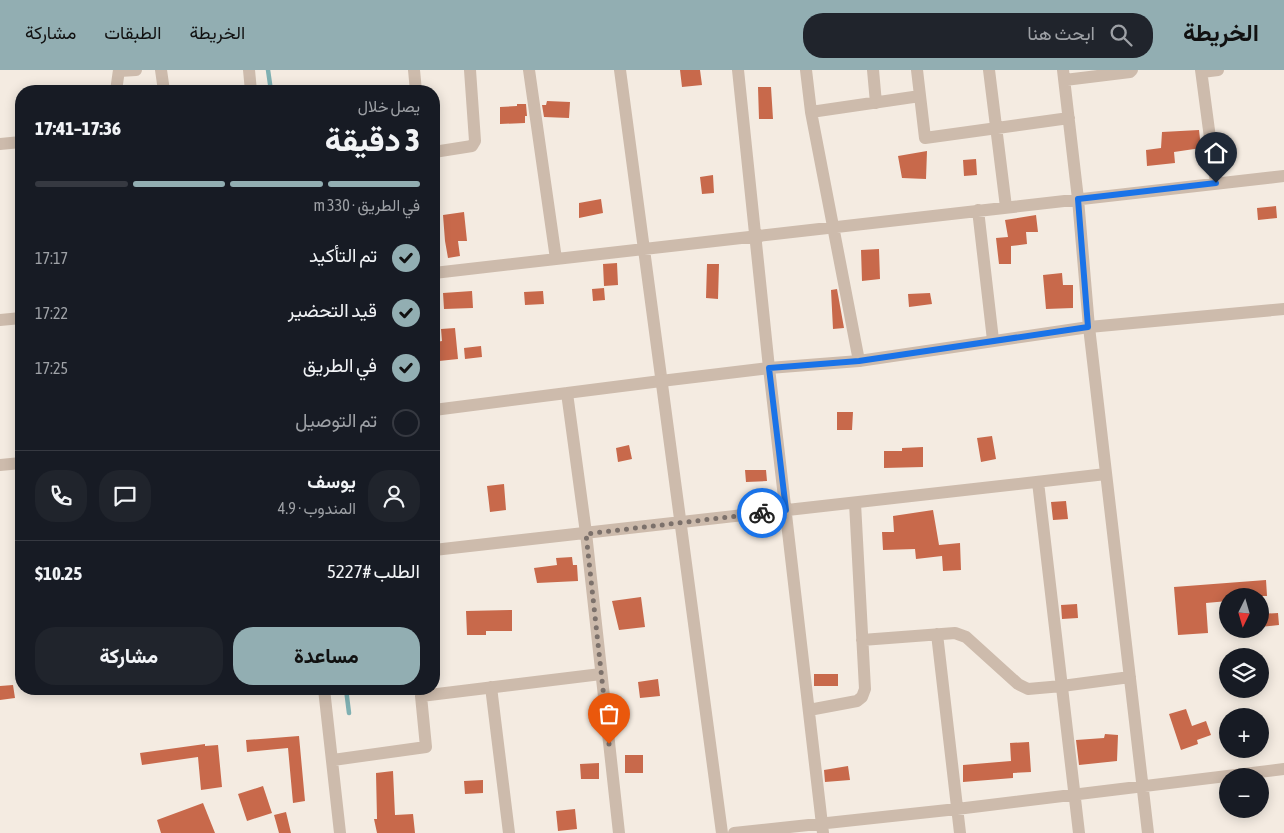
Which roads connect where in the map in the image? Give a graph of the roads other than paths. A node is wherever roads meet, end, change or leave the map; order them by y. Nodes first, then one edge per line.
1 (119, 70) edge
2 (136, 70) edge
3 (161, 70) edge
4 (249, 70) edge
5 (414, 70) edge
6 (470, 70) edge
7 (529, 70) edge
8 (620, 70) edge
9 (738, 70) edge
10 (806, 70) edge
11 (873, 70) edge
12 (917, 70) edge
13 (989, 70) edge
14 (1132, 70) edge
15 (1218, 70) edge
16 (1202, 71) edge
17 (1064, 75) edge
18 (117, 85) edge
19 (163, 85) edge
20 (250, 85) edge
21 (415, 85) edge
22 (920, 96) junction
23 (876, 103) junction
24 (811, 112) junction
25 (1069, 118) junction
26 (996, 128) junction
27 (15, 143) edge
28 (0, 144) edge
29 (440, 151) edge
30 (1284, 176) edge
31 (1216, 183) junction
32 (1078, 199) junction
33 (1006, 207) junction
34 (978, 210) junction
35 (834, 228) junction
36 (756, 236) junction
37 (644, 248) junction
38 (556, 259) junction
39 (440, 272) edge
40 (1284, 309) edge
41 (15, 319) edge
42 (0, 320) edge
43 (1088, 327) junction
44 (993, 340) junction
45 (859, 361) junction
46 (769, 368) junction
47 (661, 381) junction
48 (567, 393) junction
49 (440, 409) edge
50 (15, 464) edge
51 (0, 466) edge
52 (1106, 474) junction
53 (1038, 482) junction
54 (855, 503) junction
55 (786, 510) junction
56 (680, 523) junction
57 (586, 534) junction
58 (440, 549) edge
59 (937, 634) junction
60 (862, 640) junction
61 (601, 674) junction
62 (1130, 676) junction
63 (1062, 686) junction
64 (491, 687) junction
65 (440, 691) edge
66 (325, 695) edge
67 (420, 695) edge
68 (809, 710) junction
69 (333, 760) junction
70 (1284, 769) edge
71 (1143, 786) junction
72 (1074, 794) junction
73 (957, 809) junction
74 (822, 828) edge
75 (340, 833) edge
76 (508, 833) edge
77 (619, 833) edge
78 (722, 833) edge
79 (734, 833) edge
80 (960, 833) edge
81 (1079, 833) edge
82 (1148, 833) edge

1 - 2 street
1 - 18 street
3 - 19 street
4 - 20 street
5 - 21 street
6 - 29 street
7 - 38 street
8 - 37 street
9 - 36 street
10 - 24 street
11 - 23 street
12 - 22 street
13 - 26 street
14 - 17 street
15 - 16 street
16 - 31 street
17 - 25 street
22 - 23 street
22 - 26 street
23 - 24 street
24 - 35 street
25 - 26 street
25 - 32 street
26 - 33 street
27 - 28 street
30 - 31 street
31 - 32 street
32 - 33 street
32 - 43 street
33 - 34 street
34 - 35 street
34 - 44 street
35 - 36 street
35 - 45 street
36 - 37 street
36 - 46 street
37 - 38 street
37 - 47 street
38 - 39 street
40 - 43 street
41 - 42 street
43 - 44 street
43 - 52 street
44 - 45 street
45 - 46 street
46 - 47 street
46 - 55 street
47 - 48 street
47 - 56 street
48 - 49 street
48 - 57 street
50 - 51 street
52 - 53 street
52 - 62 street
53 - 54 street
53 - 63 street
54 - 55 street
54 - 60 street
55 - 56 street
55 - 68 street
56 - 57 street
56 - 78 street
57 - 58 street
57 - 61 street
59 - 60 street
59 - 63 street
59 - 73 street
60 - 68 street
61 - 64 street
61 - 77 street
62 - 63 street
62 - 71 street
63 - 72 street
64 - 65 street
64 - 76 street
66 - 69 street
67 - 69 street
68 - 74 street
69 - 75 street
70 - 71 street
71 - 72 street
71 - 82 street
72 - 73 street
72 - 81 street
73 - 74 street
73 - 80 street
74 - 79 street

